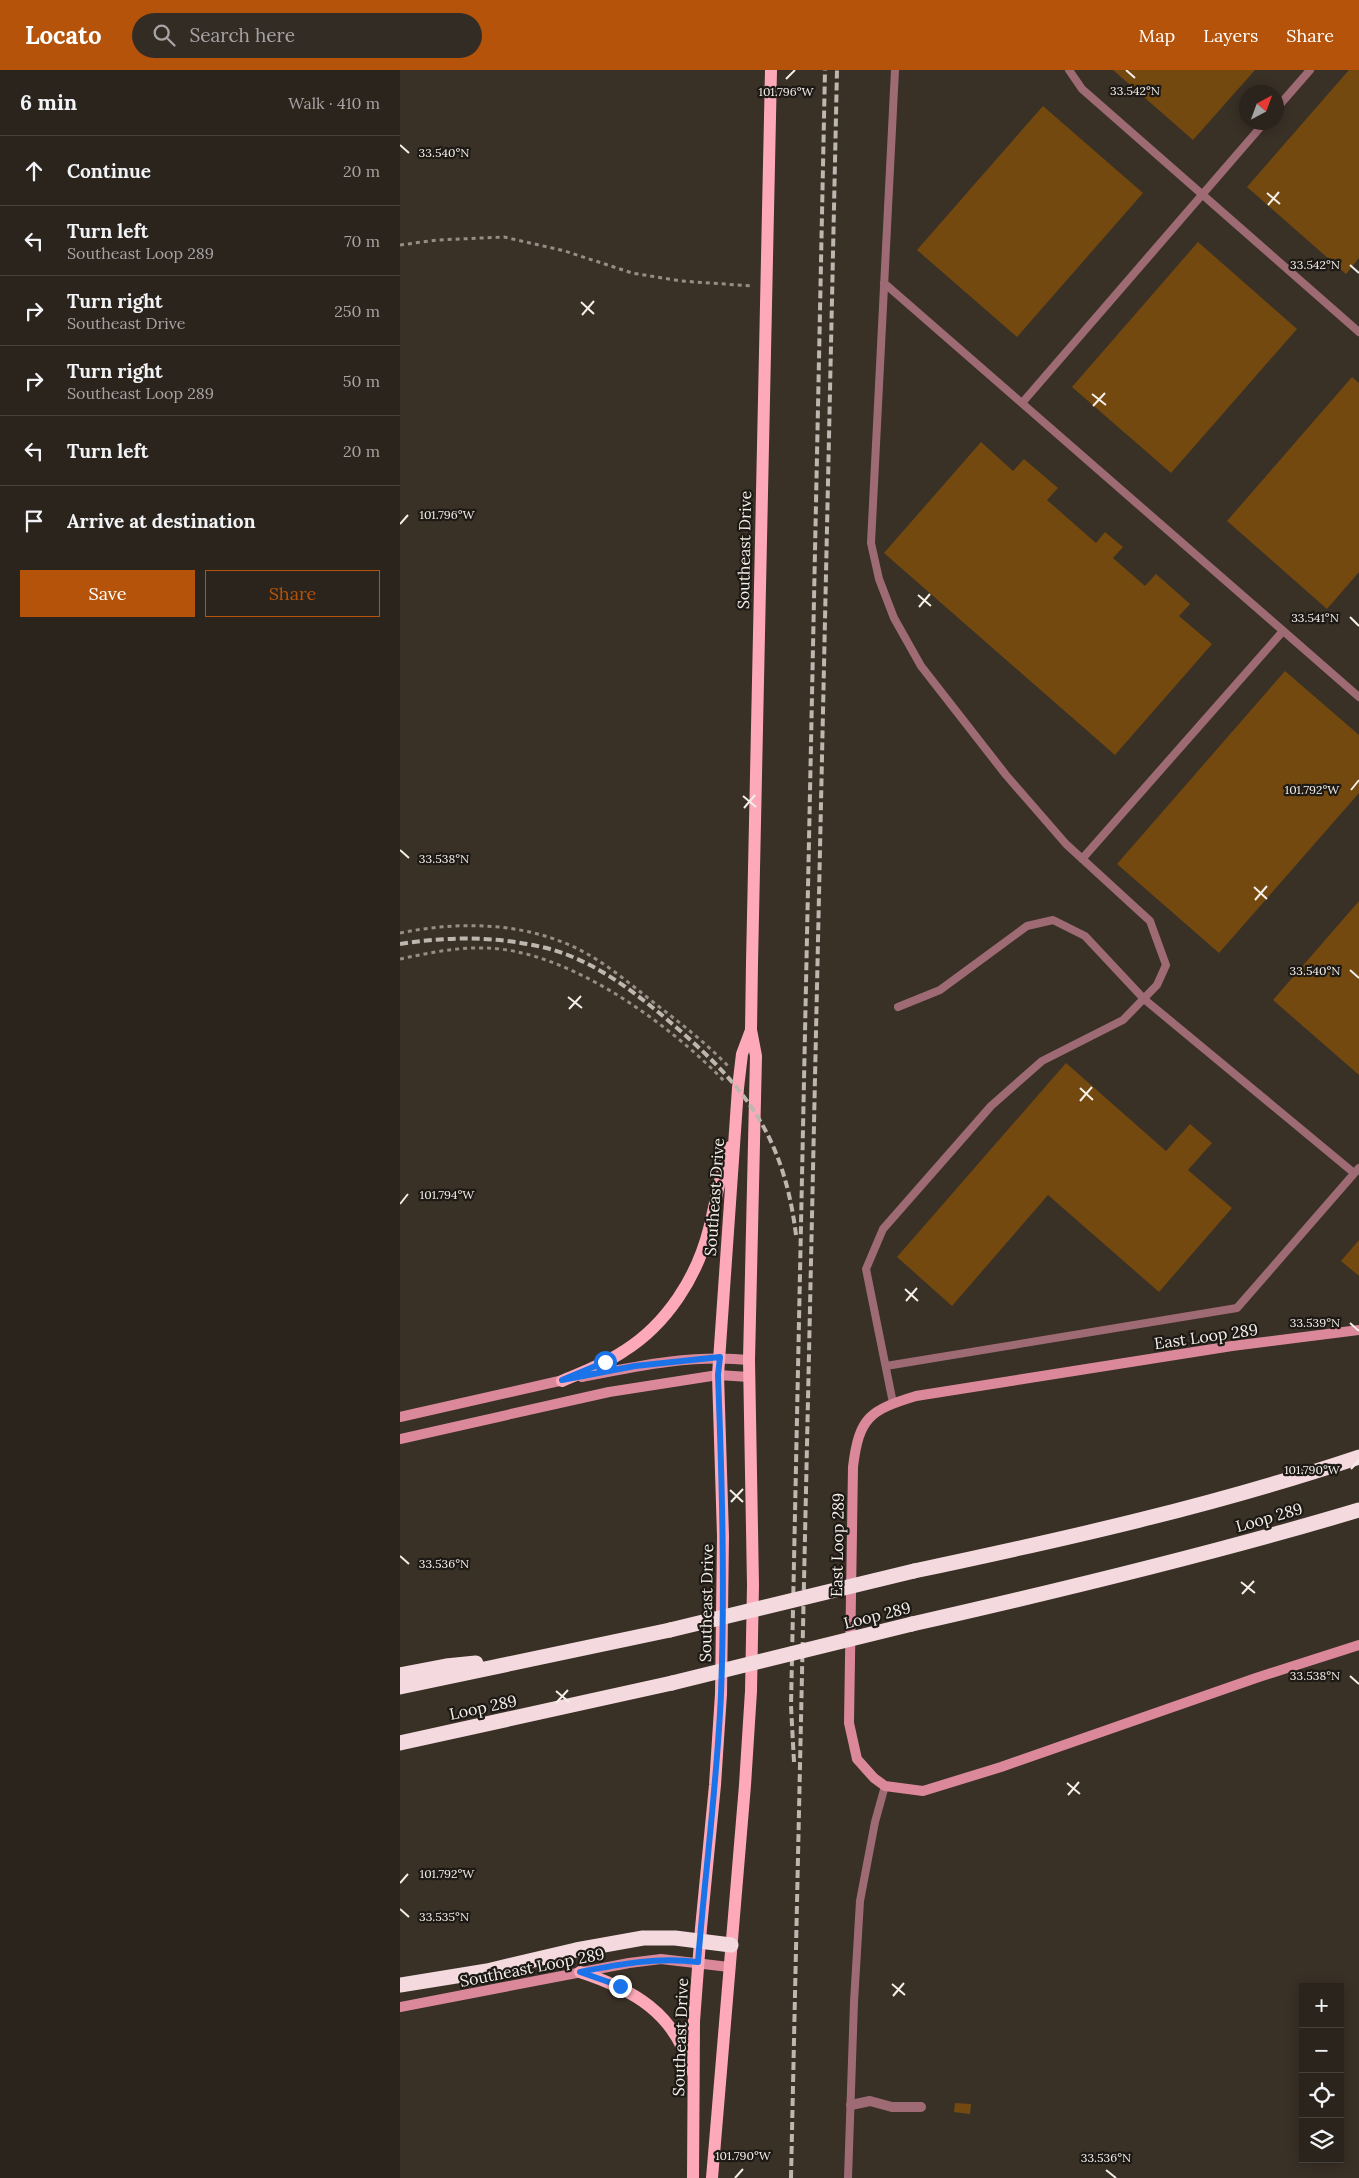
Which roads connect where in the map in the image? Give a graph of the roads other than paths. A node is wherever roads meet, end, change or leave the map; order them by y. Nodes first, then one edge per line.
1 (771, 70) edge
2 (895, 70) edge
3 (1069, 70) edge
4 (1310, 70) edge
5 (1284, 100) edge
6 (1257, 130) edge
7 (1202, 195) junction
8 (884, 283) junction
9 (1359, 332) edge
10 (1022, 404) junction
11 (1283, 630) junction
12 (1359, 697) edge
13 (1082, 859) junction
14 (1144, 999) junction
15 (898, 1006) dead end
16 (751, 1030) junction
17 (735, 1133) junction
18 (1357, 1170) edge
19 (1359, 1330) edge
20 (720, 1357) junction
21 (749, 1360) junction
22 (886, 1366) junction
23 (718, 1375) junction
24 (749, 1377) junction
25 (562, 1380) junction
26 (893, 1403) junction
27 (400, 1417) edge
28 (400, 1439) edge
29 (1359, 1457) edge
30 (1359, 1510) edge
31 (1359, 1645) edge
32 (537, 1658) junction
33 (400, 1675) edge
34 (400, 1688) edge
35 (400, 1743) edge
36 (885, 1786) junction
37 (700, 1941) junction
38 (731, 1945) junction
39 (698, 1962) junction
40 (729, 1967) junction
41 (580, 1972) junction
42 (400, 1985) edge
43 (400, 2007) edge
44 (694, 2086) junction
45 (851, 2104) junction
46 (921, 2107) dead end
47 (693, 2178) edge
48 (712, 2178) edge
49 (848, 2178) edge

1 - 16 main road, Southeast Drive
2 - 8 lane
3 - 7 lane
4 - 5 lane
6 - 7 lane
7 - 9 lane
7 - 10 lane
8 - 10 lane
8 - 13 lane
10 - 11 lane
11 - 12 lane
11 - 13 lane
13 - 14 lane
14 - 15 lane
14 - 18 lane
14 - 22 lane
16 - 17 main road, Southeast Drive
16 - 21 main road, Southeast Drive
17 - 20 main road, Southeast Drive
17 - 25 main road
18 - 22 lane
19 - 26 main road, East Loop 289
20 - 21 main road
20 - 23 main road, Southeast Drive
20 - 25 main road
21 - 24 main road, Southeast Drive
22 - 26 lane
23 - 24 main road
23 - 28 main road
23 - 37 main road, Southeast Drive
24 - 38 main road, Southeast Drive
25 - 27 main road
26 - 36 main road, East Loop 289
29 - 32 highway, Loop 289, bridge
30 - 35 highway, Loop 289, bridge
31 - 36 main road
32 - 33 highway
32 - 34 highway, Loop 289
36 - 45 lane
37 - 38 highway
37 - 39 main road, Southeast Drive
37 - 42 highway
38 - 40 main road, Southeast Drive
39 - 40 main road, Southeast Loop 289
39 - 41 main road, Southeast Loop 289
39 - 44 main road, Southeast Drive
40 - 48 main road, Southeast Drive
41 - 43 main road, Southeast Loop 289
41 - 44 main road
44 - 47 main road, Southeast Drive
45 - 46 street
45 - 49 lane

